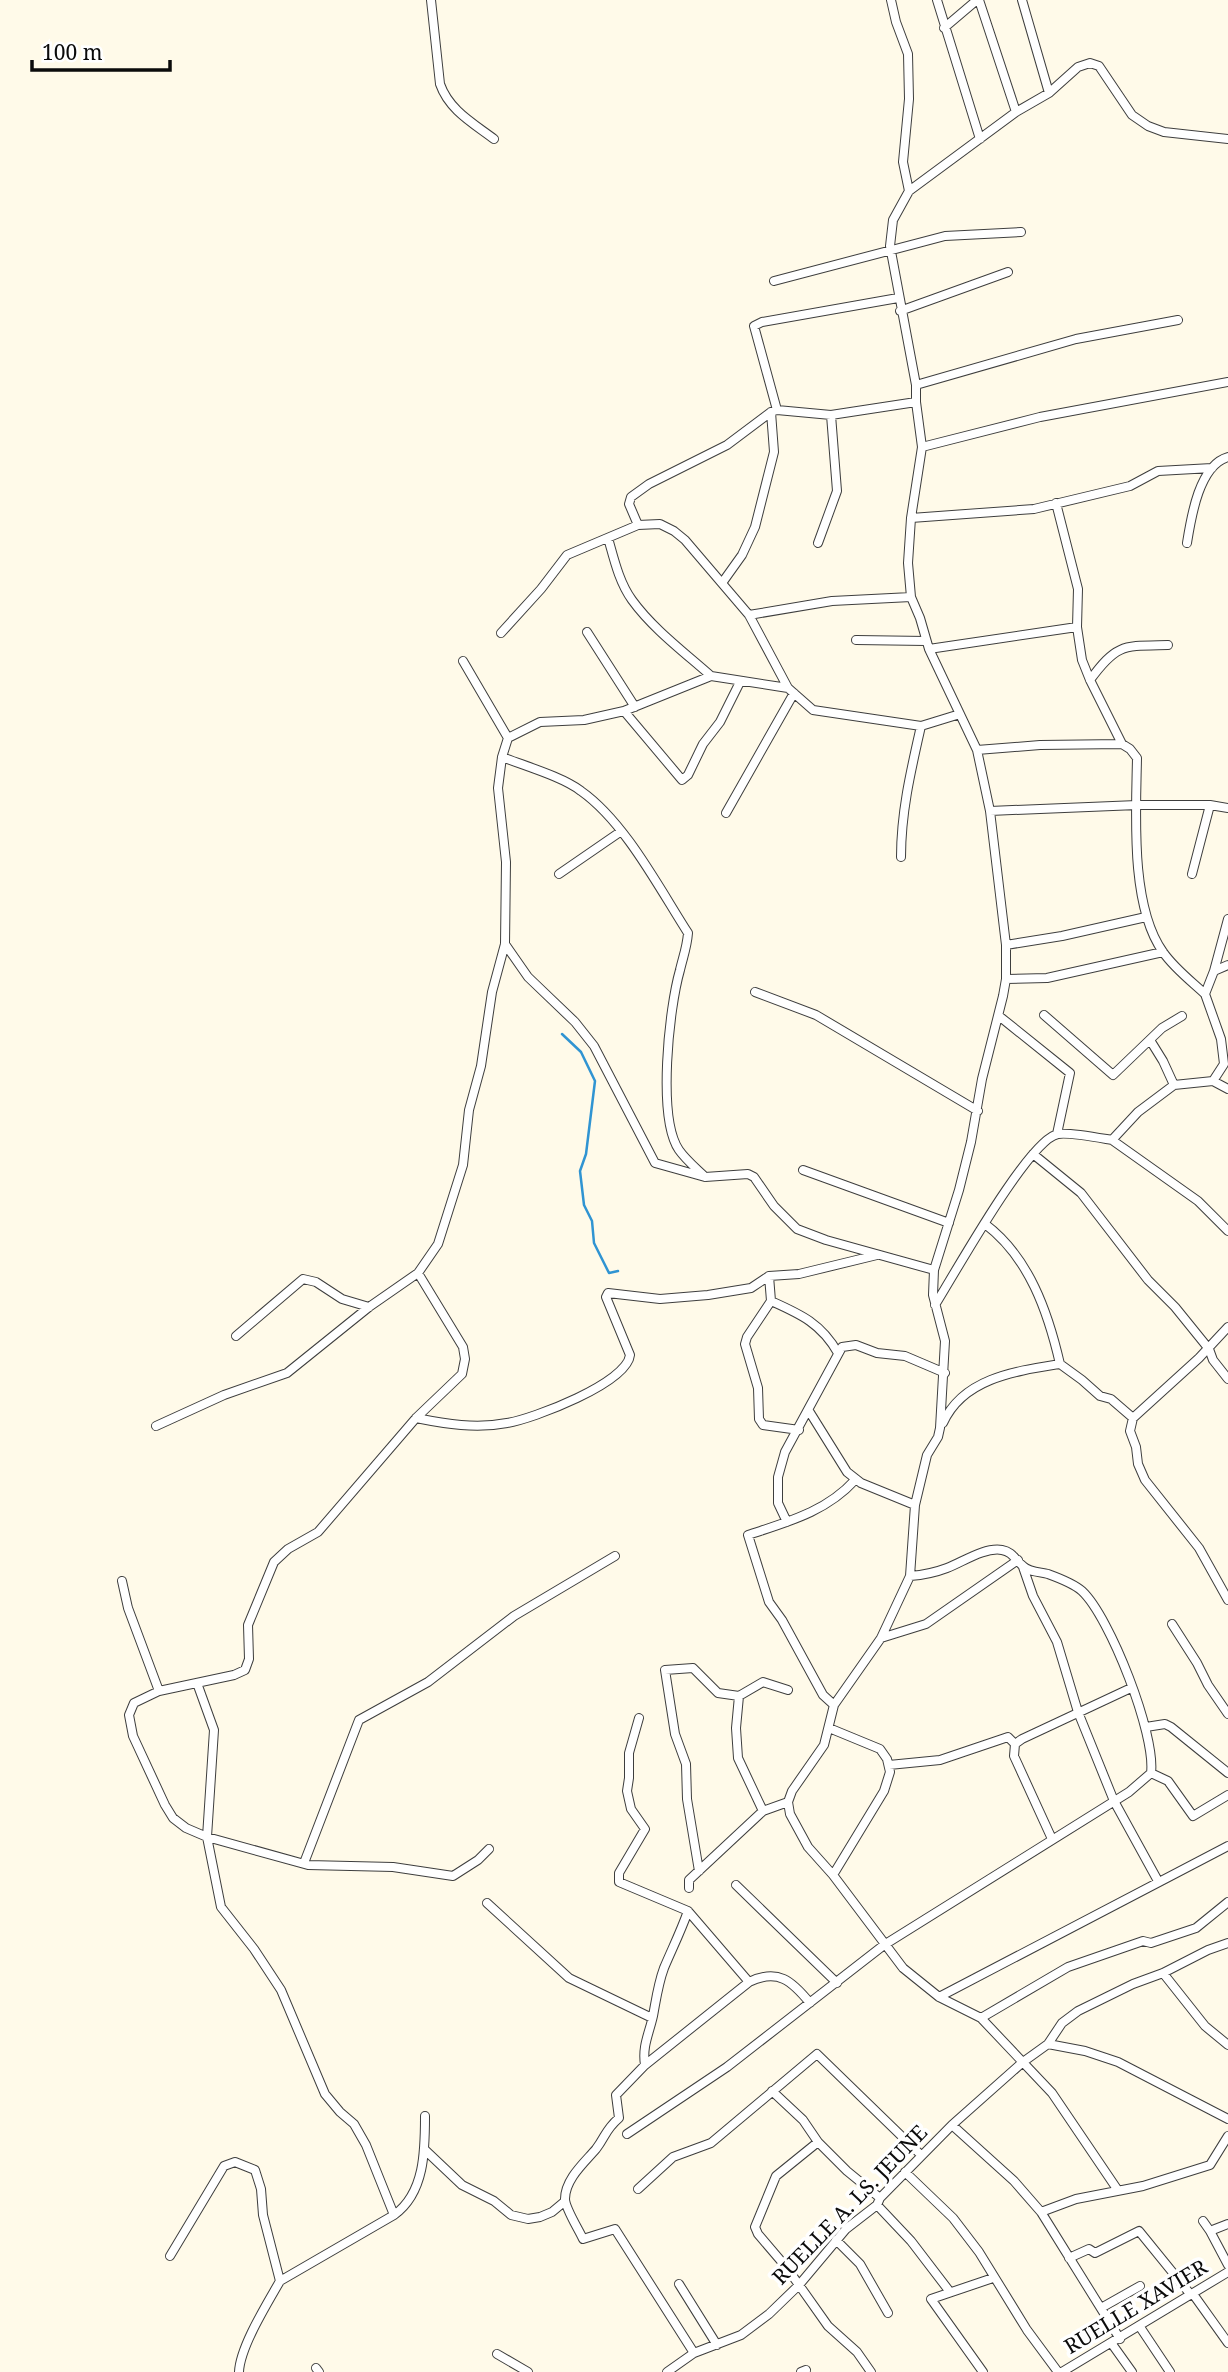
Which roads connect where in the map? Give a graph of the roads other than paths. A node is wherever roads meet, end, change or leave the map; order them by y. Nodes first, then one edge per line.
1 (431, 0) edge
2 (891, 0) edge
3 (937, 0) edge
4 (978, 0) edge
5 (1022, 0) edge
6 (944, 28) junction
7 (1049, 93) junction
8 (1016, 112) junction
9 (494, 139) dead end
10 (980, 139) junction
11 (1228, 139) edge
12 (909, 191) junction
13 (1021, 232) dead end
14 (890, 251) junction
15 (1008, 272) dead end
16 (774, 281) dead end
17 (898, 298) junction
18 (901, 311) junction
19 (1178, 320) dead end
20 (1228, 382) edge
21 (916, 385) junction
22 (916, 402) junction
23 (774, 411) junction
24 (831, 415) junction
25 (922, 447) junction
26 (1228, 457) edge
27 (1212, 468) junction
28 (1056, 503) junction
29 (911, 518) junction
30 (638, 525) junction
31 (608, 538) junction
32 (818, 543) dead end
33 (1187, 543) dead end
34 (722, 583) junction
35 (911, 597) junction
36 (749, 615) junction
37 (1077, 627) junction
38 (587, 632) dead end
39 (501, 633) dead end
40 (856, 640) dead end
41 (927, 645) junction
42 (1168, 645) dead end
43 (463, 661) dead end
44 (711, 676) junction
45 (1090, 680) junction
46 (740, 682) junction
47 (791, 690) junction
48 (635, 707) junction
49 (624, 712) junction
50 (960, 714) junction
51 (921, 726) junction
52 (508, 738) junction
53 (1122, 744) junction
54 (977, 750) junction
55 (502, 757) junction
56 (1136, 805) junction
57 (1210, 805) junction
58 (1228, 808) edge
59 (990, 811) junction
60 (726, 813) dead end
61 (620, 832) junction
62 (901, 857) dead end
63 (559, 874) dead end
64 (1192, 874) dead end
65 (1146, 917) junction
66 (1228, 919) edge
67 (505, 944) junction
68 (1006, 945) junction
69 (1163, 952) junction
70 (1228, 965) edge
71 (1214, 971) junction
72 (1006, 979) junction
73 (755, 992) dead end
74 (1205, 994) junction
75 (1044, 1015) dead end
76 (999, 1016) junction
77 (1182, 1016) dead end
78 (1150, 1040) junction
79 (1224, 1040) edge
80 (1213, 1081) junction
81 (1174, 1085) junction
82 (1228, 1089) edge
83 (978, 1111) junction
84 (1057, 1134) junction
85 (1112, 1140) junction
86 (1033, 1154) junction
87 (803, 1170) dead end
88 (705, 1178) junction
89 (949, 1223) junction
90 (985, 1224) junction
91 (1228, 1231) edge
92 (877, 1255) junction
93 (934, 1270) junction
94 (418, 1273) junction
95 (769, 1276) junction
96 (771, 1301) junction
97 (935, 1305) junction
98 (369, 1307) junction
99 (1228, 1327) edge
100 (236, 1336) dead end
101 (1209, 1349) junction
102 (838, 1353) junction
103 (1060, 1364) junction
104 (945, 1373) junction
105 (1228, 1379) edge
106 (809, 1412) junction
107 (416, 1418) junction
108 (1133, 1418) junction
109 (156, 1426) dead end
110 (940, 1429) junction
111 (799, 1430) junction
112 (855, 1480) junction
113 (915, 1505) junction
114 (787, 1522) junction
115 (615, 1556) dead end
116 (1021, 1563) junction
117 (910, 1576) junction
118 (122, 1581) dead end
119 (1228, 1600) edge
120 (1172, 1624) dead end
121 (881, 1638) junction
122 (197, 1683) junction
123 (1131, 1688) junction
124 (159, 1690) junction
125 (788, 1690) dead end
126 (739, 1696) junction
127 (834, 1705) junction
128 (1078, 1712) junction
129 (1228, 1714) edge
130 (639, 1718) dead end
131 (1146, 1727) junction
132 (829, 1728) junction
133 (1016, 1744) junction
134 (889, 1765) junction
135 (1151, 1773) junction
136 (1228, 1773) edge
137 (1228, 1795) edge
138 (1114, 1801) junction
139 (788, 1802) junction
140 (763, 1811) junction
141 (206, 1837) junction
142 (1052, 1839) junction
143 (1228, 1846) edge
144 (489, 1849) dead end
145 (304, 1863) junction
146 (699, 1871) junction
147 (833, 1875) junction
148 (1158, 1881) junction
149 (736, 1885) dead end
150 (689, 1888) dead end
151 (1228, 1902) edge
152 (487, 1903) dead end
153 (688, 1911) junction
154 (884, 1945) junction
155 (1227, 1946) edge
156 (1163, 1973) junction
157 (749, 1982) junction
158 (837, 1983) junction
159 (939, 1997) junction
160 (810, 2003) junction
161 (652, 2018) junction
162 (981, 2018) junction
163 (1048, 2044) junction
164 (1228, 2045) edge
165 (1023, 2062) junction
166 (645, 2065) junction
167 (772, 2091) junction
168 (425, 2116) dead end
169 (1228, 2119) edge
170 (952, 2124) junction
171 (627, 2134) dead end
172 (1228, 2136) edge
173 (818, 2142) junction
174 (424, 2149) junction
175 (921, 2155) junction
176 (905, 2172) junction
177 (638, 2189) dead end
178 (1117, 2189) junction
179 (564, 2202) junction
180 (878, 2202) junction
181 (1041, 2212) junction
182 (394, 2215) junction
183 (1202, 2221) dead end
184 (1228, 2224) edge
185 (1210, 2231) junction
186 (836, 2241) junction
187 (170, 2256) dead end
188 (1069, 2258) junction
189 (1228, 2265) edge
190 (1228, 2272) edge
191 (993, 2278) junction
192 (281, 2281) junction
193 (678, 2284) dead end
194 (799, 2285) junction
195 (1140, 2286) dead end
196 (950, 2292) junction
197 (1192, 2295) junction
198 (1101, 2308) junction
199 (888, 2313) dead end
200 (1139, 2327) junction
201 (1121, 2339) junction
202 (1228, 2343) edge
203 (1112, 2344) junction
204 (717, 2345) junction
205 (694, 2353) junction
206 (497, 2354) dead end
207 (239, 2372) edge
208 (528, 2372) edge
209 (667, 2372) edge
210 (871, 2372) edge
211 (983, 2372) edge
212 (1060, 2372) edge
213 (1132, 2372) edge
214 (1170, 2372) edge

1 - 9 street
2 - 12 street
3 - 6 street
4 - 6 street
4 - 8 street
5 - 7 street
6 - 10 street
7 - 8 street
7 - 11 street
8 - 10 street
10 - 12 street
12 - 14 street
13 - 14 street
14 - 16 street
14 - 17 street
15 - 18 street
17 - 18 street
17 - 23 street
18 - 21 street
19 - 21 street
20 - 25 street
21 - 22 street
22 - 24 street
22 - 25 street
23 - 24 street
23 - 30 street
23 - 34 street
24 - 32 street
25 - 29 street
26 - 27 street
27 - 28 street
27 - 33 street
28 - 29 street
28 - 37 street
29 - 35 street
30 - 31 street
30 - 34 street
31 - 39 street
31 - 44 street
34 - 36 street
35 - 36 street
35 - 41 street
36 - 47 street
37 - 41 street
37 - 45 street
38 - 48 street
40 - 41 street
41 - 50 street
42 - 45 street
43 - 52 street
44 - 46 street
44 - 48 street
45 - 53 street
46 - 47 street
46 - 49 street
47 - 51 street
47 - 60 street
48 - 49 street
49 - 52 street
50 - 51 street
50 - 54 street
51 - 62 street
52 - 55 street
53 - 54 street
53 - 56 street
54 - 59 street
55 - 61 street
55 - 67 street
56 - 57 street
56 - 59 street
56 - 65 street
57 - 58 street
57 - 64 street
59 - 68 street
61 - 63 street
61 - 88 street
65 - 68 street
65 - 69 street
66 - 71 street
67 - 88 street
67 - 94 street
68 - 72 street
69 - 72 street
69 - 74 street
70 - 71 street
71 - 74 street
72 - 76 street
73 - 83 street
74 - 79 street
75 - 78 street
76 - 83 street
76 - 84 street
77 - 78 street
78 - 81 street
79 - 80 street
80 - 81 street
80 - 82 street
81 - 85 street
83 - 89 street
84 - 85 street
84 - 86 street
85 - 91 street
86 - 90 street
86 - 101 street
87 - 89 street
88 - 92 street
89 - 93 street
90 - 97 street
90 - 103 street
92 - 93 street
92 - 95 street
93 - 97 street
94 - 98 street
94 - 107 street
95 - 96 street
95 - 107 street
96 - 102 street
96 - 111 street
97 - 104 street
98 - 100 street
98 - 109 street
99 - 101 street
101 - 105 street
101 - 108 street
102 - 104 street
102 - 106 street
103 - 108 street
103 - 110 street
104 - 110 street
106 - 111 street
106 - 112 street
107 - 122 street
108 - 119 street
110 - 113 street
111 - 114 street
112 - 113 street
112 - 114 street
113 - 117 street
114 - 127 street
115 - 145 street
116 - 117 street
116 - 121 street
116 - 123 street
116 - 128 street
117 - 121 street
118 - 124 street
120 - 129 street
121 - 127 street
122 - 124 street
122 - 141 street
123 - 128 street
123 - 131 street
124 - 141 street
125 - 126 street
126 - 140 street
126 - 146 street
127 - 132 street
128 - 133 street
128 - 138 street
130 - 153 street
131 - 135 street
131 - 136 street
132 - 134 street
132 - 139 street
133 - 134 street
133 - 142 street
134 - 147 street
135 - 137 street
135 - 138 street
138 - 142 street
138 - 148 street
139 - 140 street
139 - 147 street
140 - 146 street
141 - 145 street
141 - 182 street
142 - 154 street
143 - 148 street
144 - 145 street
146 - 150 street
147 - 154 street
148 - 159 street
149 - 158 street
151 - 162 street
152 - 161 street
153 - 157 street
153 - 161 street
154 - 158 street
154 - 159 street
155 - 156 street, RUELLE A. LS. JEUNE
156 - 163 street, RUELLE A. LS. JEUNE
156 - 164 street
157 - 160 street
157 - 166 street
158 - 160 street
159 - 162 street
160 - 171 street
161 - 166 street
162 - 165 street
163 - 165 street, RUELLE A. LS. JEUNE
163 - 169 street
165 - 170 street, RUELLE A. LS. JEUNE
165 - 178 street
166 - 179 street
167 - 173 street
167 - 175 street
167 - 177 street
168 - 174 street
170 - 175 street, RUELLE A. LS. JEUNE
170 - 181 street
172 - 178 street
173 - 180 street
173 - 194 street
174 - 179 street
174 - 182 street
175 - 176 street, RUELLE A. LS. JEUNE
176 - 180 street, RUELLE A. LS. JEUNE
176 - 191 street
178 - 181 street
179 - 205 street
180 - 186 street, RUELLE A. LS. JEUNE
180 - 196 street
181 - 188 street
182 - 192 street
183 - 185 street
184 - 185 street
185 - 189 street
186 - 194 street, RUELLE A. LS. JEUNE
186 - 199 street
187 - 192 street
188 - 197 street
188 - 198 street
190 - 197 street, RUELLE XAVIER
191 - 196 street
191 - 212 street
192 - 207 street
193 - 204 street
194 - 204 street, RUELLE A. LS. JEUNE
194 - 210 street
195 - 198 street
196 - 211 street
197 - 200 street, RUELLE XAVIER
197 - 202 street
198 - 201 street
200 - 201 street, RUELLE XAVIER
200 - 214 street
201 - 203 street, RUELLE XAVIER
203 - 212 street, RUELLE XAVIER
203 - 213 street
204 - 205 street, RUELLE A. LS. JEUNE
205 - 209 street, RUELLE A. LS. JEUNE
206 - 208 street

